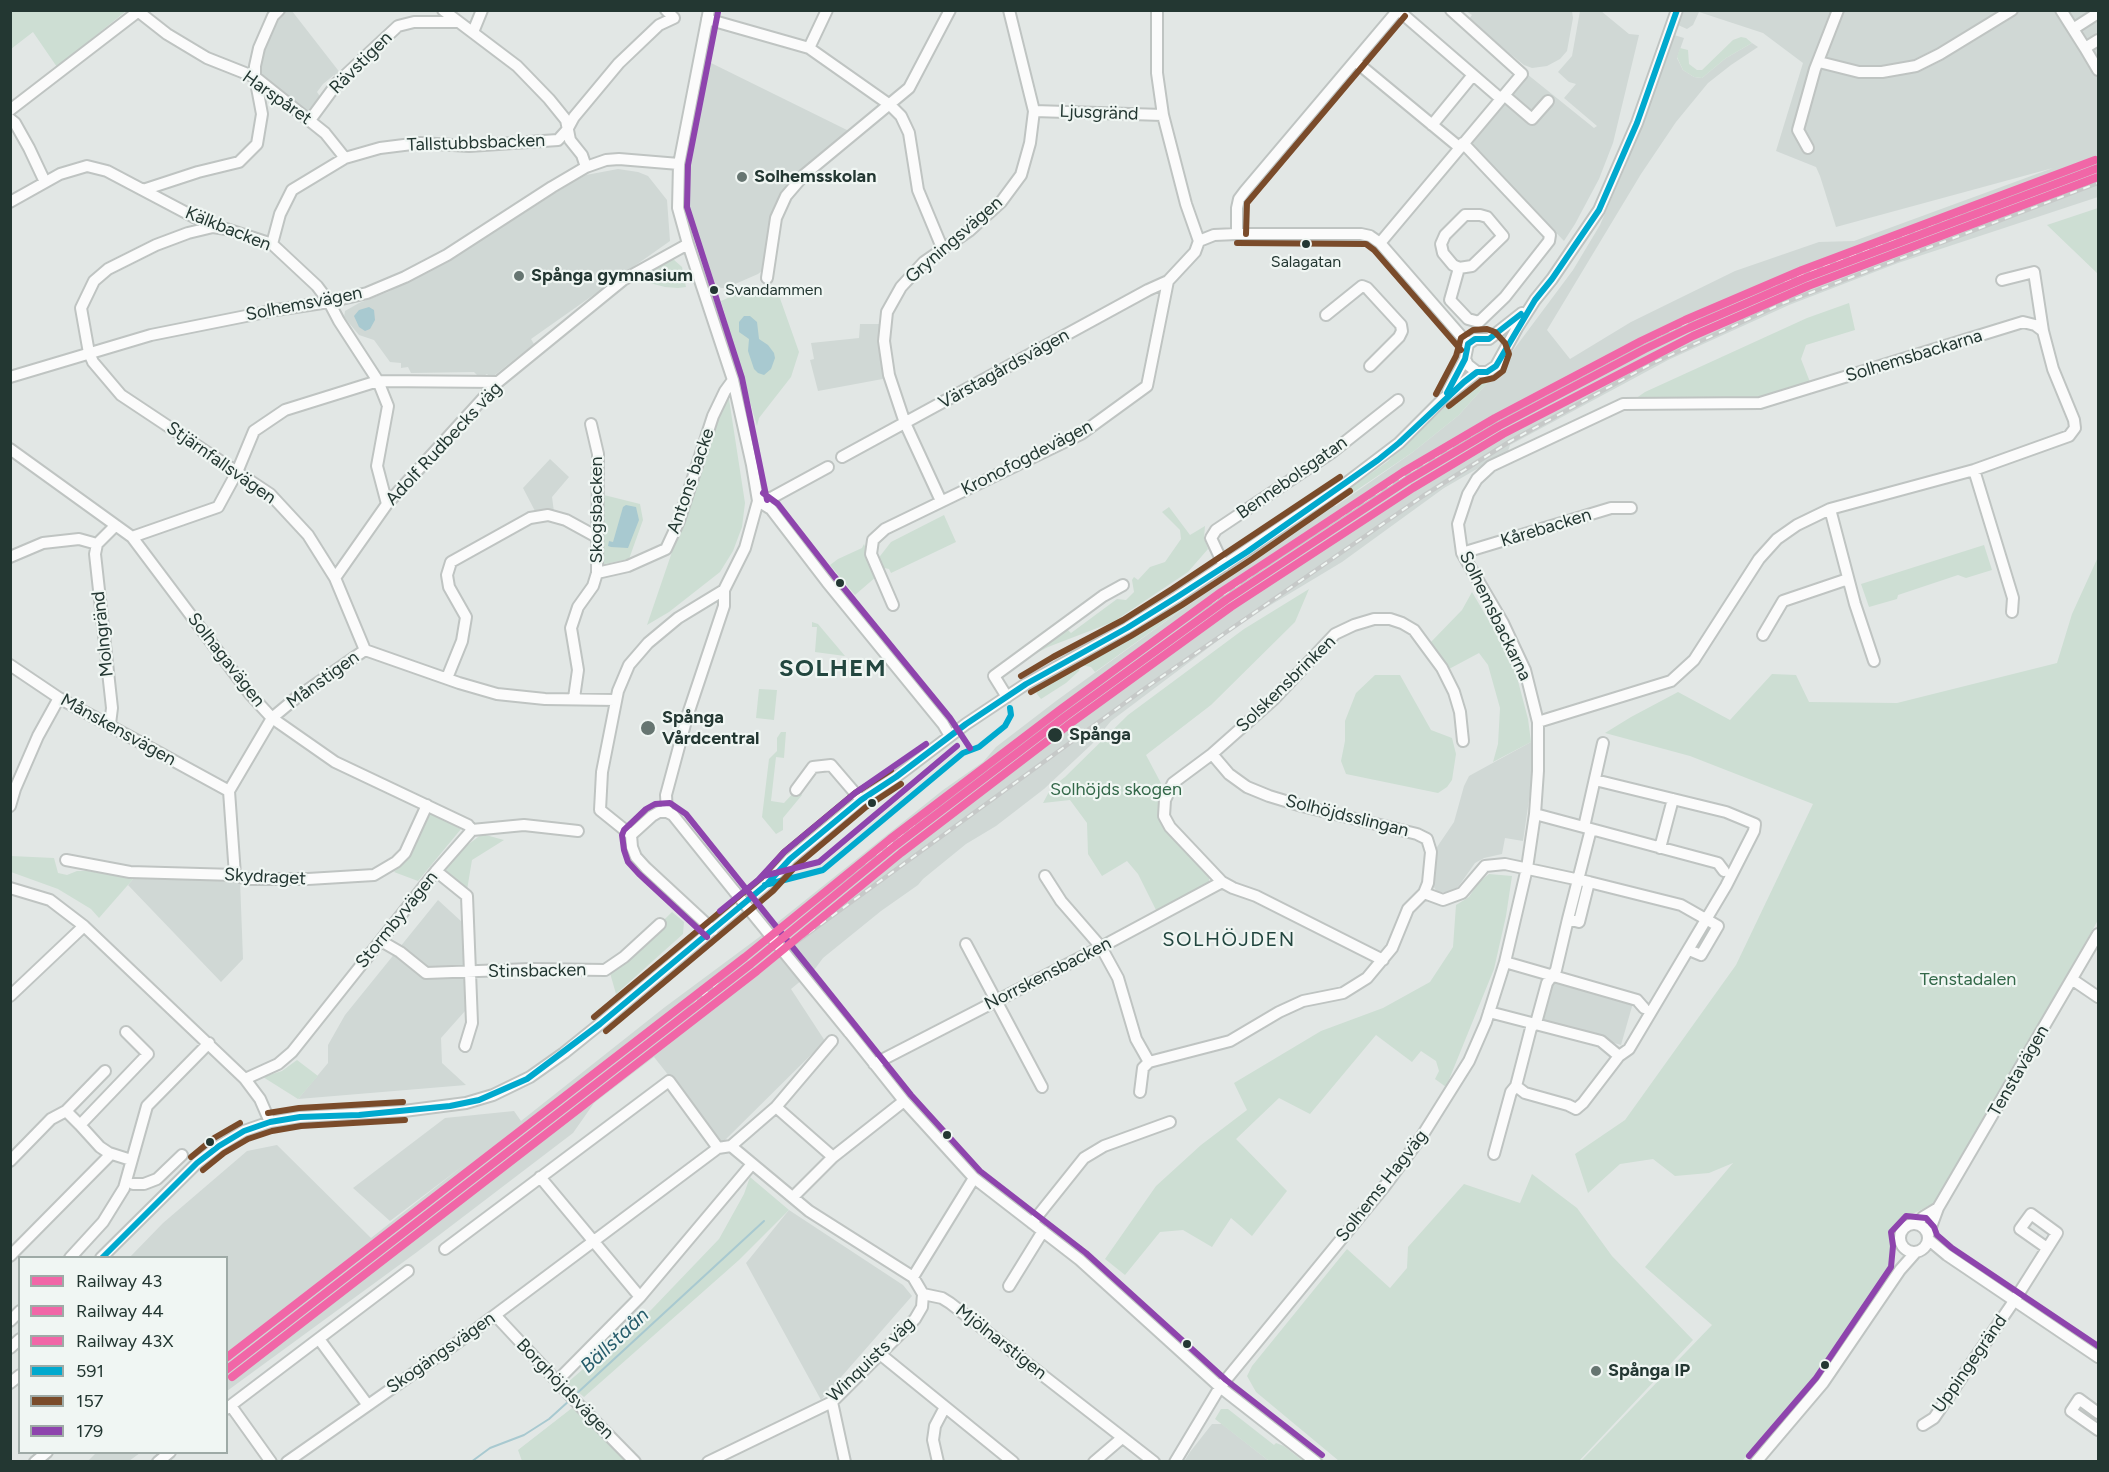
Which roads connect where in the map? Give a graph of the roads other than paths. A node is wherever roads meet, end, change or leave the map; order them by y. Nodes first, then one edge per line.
1 (279, 10) edge
2 (443, 10) edge
3 (482, 10) edge
4 (827, 10) edge
5 (950, 10) edge
6 (1009, 10) edge
7 (1158, 10) edge
8 (1398, 10) edge
9 (1451, 10) edge
10 (1677, 10) edge
11 (1838, 10) edge
12 (2012, 10) edge
13 (2061, 10) edge
14 (139, 11) edge
15 (2098, 13) edge
16 (670, 14) edge
17 (708, 15) edge
18 (459, 22) junction
19 (2073, 29) junction
20 (473, 32) junction
21 (2098, 40) edge
22 (810, 48) junction
23 (2085, 48) junction
24 (1355, 61) junction
25 (1819, 62) junction
26 (2098, 70) edge
27 (1473, 75) junction
28 (255, 77) junction
29 (1502, 97) junction
30 (1548, 101) dead end
31 (890, 105) junction
32 (10, 110) edge
33 (1034, 111) junction
34 (1163, 115) junction
35 (10, 118) edge
36 (310, 120) junction
37 (1432, 125) junction
38 (567, 130) junction
39 (1461, 145) junction
40 (1808, 148) dead end
41 (345, 159) junction
42 (679, 164) junction
43 (586, 167) junction
44 (45, 182) junction
45 (143, 190) junction
46 (10, 202) edge
47 (192, 216) junction
48 (213, 227) junction
49 (188, 233) junction
50 (1237, 234) junction
51 (1199, 241) junction
52 (1380, 243) junction
53 (272, 244) junction
54 (688, 244) junction
55 (942, 250) junction
56 (1459, 268) junction
57 (767, 278) dead end
58 (2002, 280) dead end
59 (1168, 281) junction
60 (1535, 300) junction
61 (329, 302) junction
62 (1326, 315) dead end
63 (2043, 331) junction
64 (1489, 339) junction
65 (1468, 344) junction
66 (89, 353) junction
67 (1500, 356) junction
68 (1466, 359) junction
69 (1370, 366) dead end
70 (1477, 372) junction
71 (10, 377) edge
72 (733, 380) junction
73 (378, 381) junction
74 (498, 382) junction
75 (1443, 399) junction
76 (1398, 400) dead end
77 (904, 423) junction
78 (591, 424) dead end
79 (10, 449) edge
80 (842, 458) dead end
81 (828, 467) dead end
82 (1974, 470) junction
83 (237, 472) junction
84 (758, 501) junction
85 (941, 501) junction
86 (387, 504) junction
87 (1631, 508) dead end
88 (1830, 509) junction
89 (115, 526) junction
90 (132, 537) junction
91 (597, 537) junction
92 (97, 544) junction
93 (1462, 553) junction
94 (10, 558) edge
95 (1224, 566) junction
96 (597, 573) junction
97 (334, 578) junction
98 (1848, 579) junction
99 (1123, 585) dead end
100 (724, 590) junction
101 (893, 605) dead end
102 (2012, 612) dead end
103 (1763, 635) dead end
104 (365, 650) junction
105 (1874, 661) dead end
106 (10, 665) edge
107 (447, 678) junction
108 (1007, 697) junction
109 (59, 698) junction
110 (573, 698) junction
111 (616, 700) junction
112 (272, 718) junction
113 (1538, 722) junction
114 (110, 724) junction
115 (950, 736) junction
116 (1462, 741) dead end
117 (1603, 743) dead end
118 (1212, 754) junction
119 (1596, 780) junction
120 (796, 790) dead end
121 (229, 791) junction
122 (1673, 799) junction
123 (861, 800) junction
124 (427, 805) junction
125 (10, 806) edge
126 (667, 812) junction
127 (1535, 814) junction
128 (1588, 828) junction
129 (472, 830) junction
130 (578, 831) dead end
131 (631, 835) junction
132 (1660, 848) junction
133 (66, 860) dead end
134 (1527, 868) junction
135 (436, 871) junction
136 (1725, 871) dead end
137 (236, 875) junction
138 (1045, 876) dead end
139 (1584, 881) junction
140 (1222, 882) junction
141 (10, 888) edge
142 (1424, 893) junction
143 (1706, 919) junction
144 (660, 924) dead end
145 (84, 926) junction
146 (713, 930) junction
147 (2098, 934) edge
148 (381, 941) junction
149 (966, 944) dead end
150 (1101, 947) junction
151 (1383, 960) junction
152 (1505, 962) junction
153 (469, 972) junction
154 (1551, 976) junction
155 (2073, 980) junction
156 (10, 996) edge
157 (2098, 997) edge
158 (996, 1001) junction
159 (1644, 1008) dead end
160 (1489, 1012) junction
161 (1536, 1023) junction
162 (126, 1032) dead end
163 (832, 1041) dead end
164 (209, 1043) junction
165 (465, 1046) dead end
166 (1619, 1056) junction
167 (1149, 1062) junction
168 (874, 1064) junction
169 (105, 1071) dead end
170 (245, 1079) junction
171 (1516, 1086) junction
172 (1042, 1087) dead end
173 (1140, 1092) dead end
174 (904, 1101) junction
175 (776, 1107) junction
176 (66, 1111) junction
177 (270, 1122) junction
178 (1170, 1122) dead end
179 (80, 1125) junction
180 (731, 1146) junction
181 (718, 1148) junction
182 (111, 1154) junction
183 (1494, 1154) dead end
184 (182, 1155) dead end
185 (833, 1157) junction
186 (131, 1160) junction
187 (10, 1161) edge
188 (752, 1164) junction
189 (540, 1177) junction
190 (974, 1178) junction
191 (133, 1184) dead end
192 (793, 1197) junction
193 (1938, 1208) junction
194 (1032, 1223) junction
195 (1917, 1224) junction
196 (1043, 1231) junction
197 (1929, 1238) junction
198 (593, 1242) junction
199 (1902, 1246) junction
200 (2047, 1248) dead end
201 (445, 1249) dead end
202 (1919, 1252) junction
203 (1947, 1255) junction
204 (10, 1256) edge
205 (71, 1256) edge
206 (102, 1256) edge
207 (1899, 1270) junction
208 (408, 1271) dead end
209 (913, 1277) junction
210 (1009, 1286) dead end
211 (923, 1294) junction
212 (640, 1297) junction
213 (2014, 1300) junction
214 (495, 1315) junction
215 (319, 1339) junction
216 (880, 1354) junction
217 (2098, 1357) edge
218 (557, 1381) junction
219 (1220, 1387) junction
220 (832, 1402) junction
221 (367, 1404) junction
222 (229, 1407) edge
223 (945, 1407) junction
224 (2098, 1413) edge
225 (1923, 1425) dead end
226 (2098, 1430) edge
227 (1122, 1438) junction
228 (271, 1461) edge
229 (287, 1461) edge
230 (635, 1461) edge
231 (708, 1461) edge
232 (844, 1461) edge
233 (938, 1461) edge
234 (1013, 1461) edge
235 (1094, 1461) edge
236 (1154, 1461) edge
237 (1175, 1461) edge
238 (1316, 1461) edge
239 (1756, 1461) edge

1 - 28 street
2 - 18 street
3 - 20 street
4 - 22 street
5 - 31 street
6 - 33 street, Gryningsvägen
7 - 34 street
8 - 24 street
8 - 27 street
9 - 29 street
10 - 60 street
11 - 25 street
12 - 25 street
13 - 19 street
14 - 28 street, Harspåret
14 - 32 street
15 - 19 street
16 - 38 street, Tallstubbsbacken
17 - 22 street
17 - 42 street
18 - 20 street
18 - 36 street, Rävstigen
19 - 23 street
20 - 38 street
21 - 23 street
22 - 31 street
23 - 26 street
24 - 37 street
24 - 50 street
25 - 40 street
27 - 29 street
27 - 37 street
28 - 36 street, Harspåret
28 - 45 street
29 - 30 street
29 - 39 street
31 - 55 street
31 - 57 street
33 - 34 street, Ljusgränd
33 - 55 street, Gryningsvägen
34 - 51 street
35 - 44 street
36 - 41 street, Harspåret
37 - 39 street
38 - 41 street, Tallstubbsbacken
38 - 43 street
39 - 52 street
39 - 56 street
41 - 53 street, Tallstubbsbacken
42 - 43 street, Solhemsvägen
42 - 54 street
43 - 61 street, Solhemsvägen
44 - 45 street, Kälkbacken
44 - 46 street, Kälkbacken
45 - 47 street, Kälkbacken
47 - 48 street, Kälkbacken
47 - 49 street
48 - 49 street, Stjärnfallsvägen
48 - 53 street, Kälkbacken
49 - 66 street, Stjärnfallsvägen
50 - 51 street
50 - 52 street
51 - 59 street
52 - 65 street
53 - 61 street, Kälkbacken
54 - 72 street
54 - 74 street, Adolf Rudbecks väg
55 - 77 street, Gryningsvägen
56 - 56 street
58 - 63 street
59 - 77 street, Värstagårdsvägen
59 - 85 street, Kronofogdevägen
60 - 64 street
60 - 67 street
61 - 66 street, Solhemsvägen
61 - 73 street, Kälkbacken
62 - 69 street
63 - 82 street
63 - 93 street, Solhemsbackarna
64 - 65 street
64 - 67 street
65 - 68 street
66 - 71 street, Solhemsvägen
66 - 83 street, Stjärnfallsvägen
67 - 70 street
68 - 70 street
68 - 75 street
70 - 75 street
72 - 84 street
72 - 96 street, Antons backe
73 - 74 street
73 - 83 street
73 - 86 street, Kälkbacken
74 - 86 street, Adolf Rudbecks väg
75 - 95 street
76 - 95 street, Bennebolsgatan
77 - 80 street, Värstagårdsvägen
77 - 85 street, Gryningsvägen
78 - 91 street, Skogsbacken
79 - 89 street, Solhagavägen
81 - 84 street
82 - 88 street
82 - 102 street
83 - 90 street
83 - 97 street, Stjärnfallsvägen
84 - 100 street
84 - 115 street
85 - 101 street, Kronofogdevägen
86 - 97 street, Adolf Rudbecks väg
87 - 93 street, Kårebacken
88 - 98 street
88 - 113 street
89 - 90 street, Solhagavägen
89 - 92 street
90 - 112 street, Solhagavägen
91 - 96 street, Skogsbacken
91 - 107 street
92 - 94 street
92 - 114 street, Molngränd
93 - 113 street, Solhemsbackarna
95 - 108 street
96 - 110 street, Skogsbacken
97 - 104 street, Stjärnfallsvägen
98 - 103 street
98 - 105 street
99 - 108 street
100 - 111 street
100 - 126 street
104 - 107 street
104 - 112 street, Månstigen
106 - 109 street, Månskensvägen
107 - 110 street
108 - 115 street
109 - 114 street, Månskensvägen
109 - 125 street
110 - 111 street
111 - 131 street
112 - 121 street, Månstigen
112 - 124 street, Solhagavägen
113 - 127 street, Solhems Hagväg
114 - 121 street, Månskensvägen
115 - 123 street
116 - 118 street, Solskensbrinken
117 - 119 street
118 - 140 street, Solskensbrinken
118 - 142 street, Solhöjdsslingan
119 - 122 street
119 - 128 street
120 - 123 street
121 - 137 street
122 - 132 street
122 - 143 street
123 - 146 street
124 - 129 street, Solhagavägen
124 - 137 street, Skydraget
126 - 131 street
126 - 168 street, bridge
127 - 128 street
127 - 134 street, Solhems Hagväg
128 - 132 street
128 - 139 street
129 - 130 street
129 - 135 street, Stormbyvägen
131 - 146 street
132 - 136 street
133 - 137 street, Skydraget
134 - 139 street
134 - 142 street
134 - 152 street, Solhems Hagväg
135 - 148 street, Stormbyvägen
135 - 153 street
138 - 150 street
139 - 143 street
139 - 154 street
140 - 150 street, Norrskensbacken
140 - 151 street
141 - 145 street
142 - 151 street, Solhöjdsslingan
143 - 166 street
144 - 153 street, Stinsbacken
145 - 156 street
145 - 164 street
146 - 177 street
147 - 155 street, Tenstavägen
148 - 153 street, Stinsbacken
148 - 170 street, Stormbyvägen
149 - 158 street
150 - 158 street, Norrskensbacken
150 - 167 street
151 - 167 street, Solhöjdsslingan
152 - 154 street
152 - 160 street, Solhems Hagväg
153 - 165 street
154 - 159 street
154 - 161 street
155 - 157 street
155 - 193 street, Tenstavägen
158 - 168 street, Norrskensbacken
158 - 172 street
160 - 161 street
160 - 219 street, Solhems Hagväg
161 - 166 street
161 - 171 street
162 - 179 street
163 - 175 street
164 - 170 street
164 - 186 street
166 - 171 street
167 - 173 street
168 - 174 street
169 - 176 street
170 - 177 street
171 - 183 street
174 - 185 street
174 - 190 street
175 - 180 street
175 - 185 street
176 - 179 street
176 - 187 street
177 - 206 street
178 - 194 street
179 - 182 street
180 - 181 street, Skogängsvägen
180 - 188 street
181 - 189 street
181 - 198 street, Skogängsvägen
182 - 186 street
182 - 204 street
184 - 191 street
185 - 192 street
186 - 205 street
188 - 192 street
188 - 212 street
189 - 198 street
189 - 201 street
190 - 194 street
190 - 209 street
192 - 209 street
193 - 195 street, Tenstavägen
193 - 197 street, Tenstavägen
194 - 196 street
195 - 197 street
195 - 199 street
196 - 210 street
196 - 219 street
197 - 202 street
197 - 203 street
198 - 212 street
198 - 214 street, Skogängsvägen
199 - 202 street
199 - 207 street
200 - 213 street, Uppingegränd
202 - 203 street
202 - 207 street
203 - 213 street
207 - 239 street
208 - 215 street
209 - 211 street
211 - 216 street, Winquists väg
211 - 227 street, Mjölnarstigen
212 - 218 street
213 - 217 street
213 - 225 street, Uppingegränd
214 - 218 street, Borghöjdsvägen
214 - 221 street, Skogängsvägen
215 - 221 street
215 - 222 street
216 - 220 street, Winquists väg
216 - 223 street
218 - 230 street, Borghöjdsvägen
219 - 237 street, Solhems Hagväg
219 - 238 street
220 - 231 street, Winquists väg
220 - 232 street
221 - 229 street, Skogängsvägen
222 - 228 street
223 - 233 street
223 - 234 street
224 - 226 street
227 - 235 street
227 - 236 street, Mjölnarstigen

